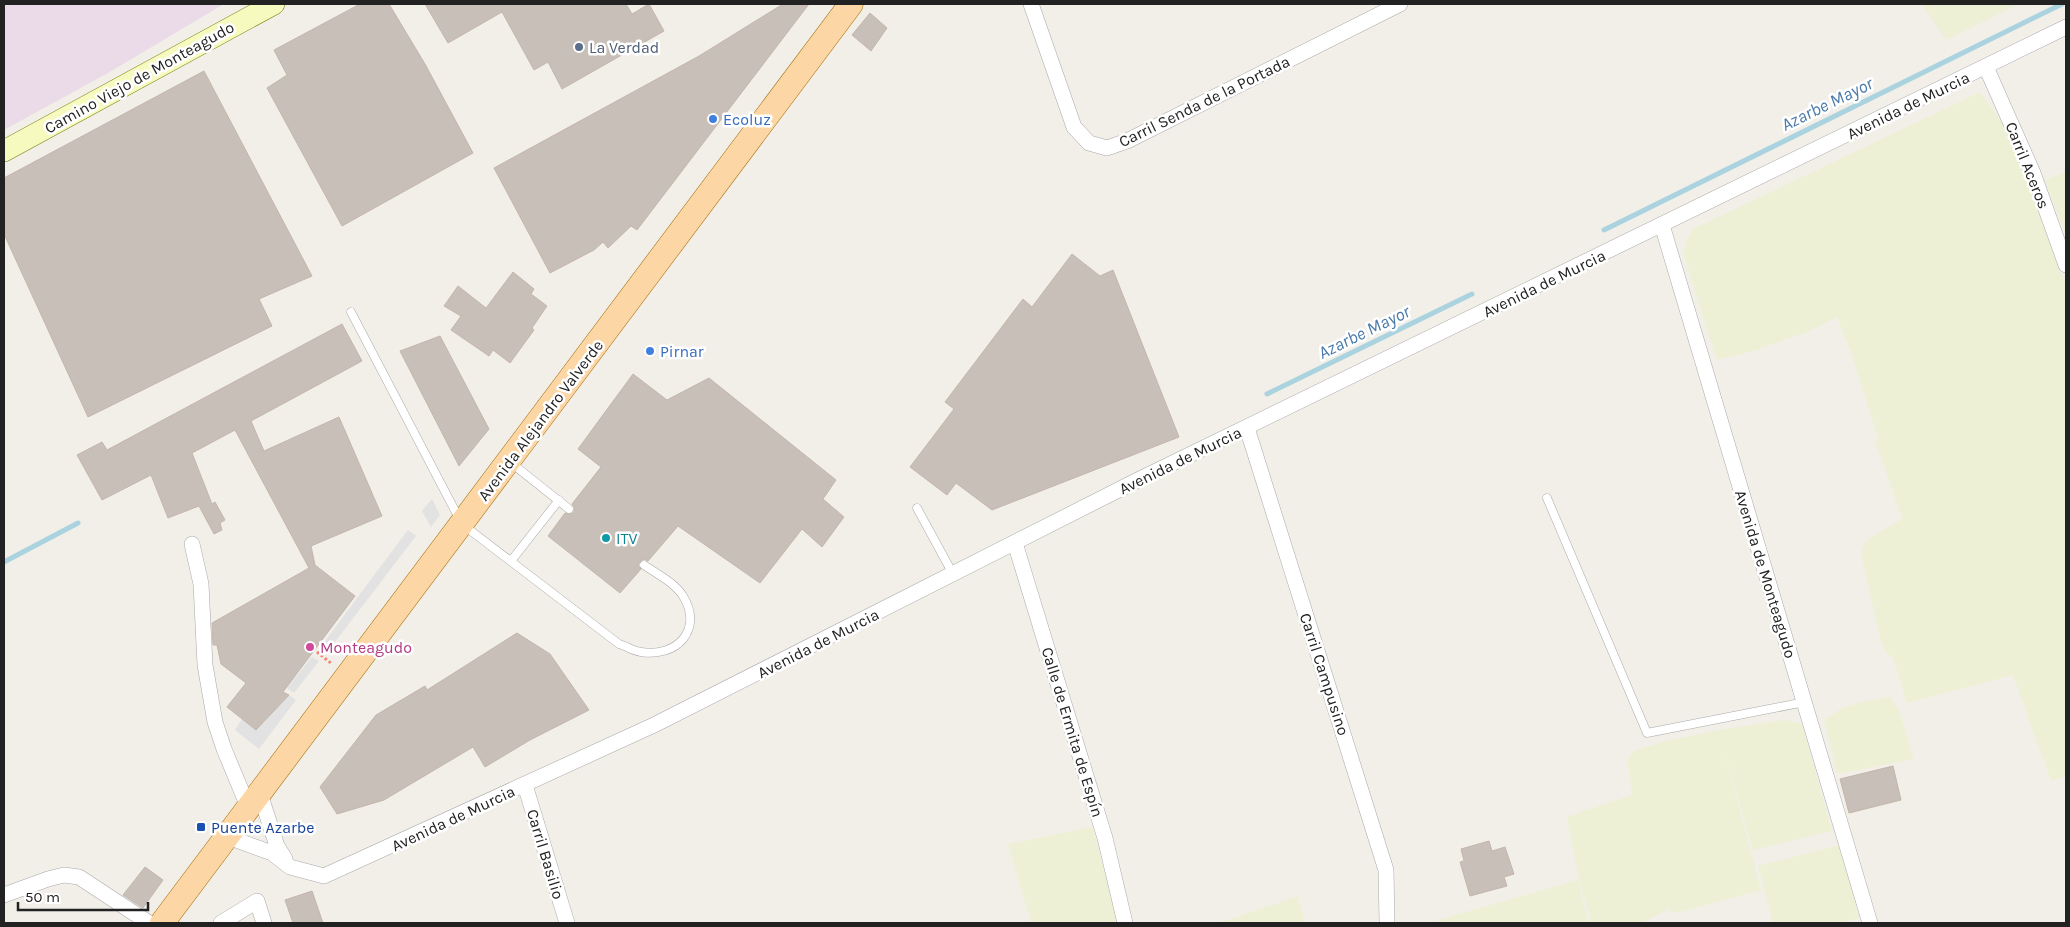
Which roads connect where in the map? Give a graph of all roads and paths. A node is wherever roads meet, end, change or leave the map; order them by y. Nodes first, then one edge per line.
1 (274, 4) edge
2 (851, 4) edge
3 (1031, 4) edge
4 (1400, 4) edge
5 (2066, 27) edge
6 (1986, 66) junction
7 (4, 151) edge
8 (1662, 225) junction
9 (2066, 265) edge
10 (351, 312) dead end
11 (1246, 428) junction
12 (509, 461) junction
13 (1547, 498) dead end
14 (559, 500) junction
15 (917, 508) dead end
16 (569, 509) dead end
17 (462, 524) junction
18 (1015, 542) junction
19 (192, 544) dead end
20 (511, 561) junction
21 (644, 565) dead end
22 (953, 574) junction
23 (317, 652) dead end
24 (332, 664) dead end
25 (1805, 702) junction
26 (525, 784) junction
27 (254, 802) junction
28 (228, 837) junction
29 (290, 867) junction
30 (4, 895) edge
31 (149, 923) edge
32 (162, 923) edge
33 (221, 923) edge
34 (264, 923) edge
35 (567, 923) edge
36 (1125, 923) edge
37 (1387, 923) edge
38 (1870, 923) edge

1 - 7 street, Camino Viejo de Monteagudo
2 - 12 main road, Avenida Alejandro Valverde
3 - 4 street, Carril Senda de la Portada
5 - 6 street, Avenida de Murcia
6 - 8 street, Avenida de Murcia
6 - 9 street, Carril Aceros
8 - 11 street, Avenida de Murcia
8 - 25 street, Avenida de Monteagudo
10 - 17 lane
11 - 18 street, Avenida de Murcia
11 - 37 street, Carril Campusino
12 - 14 lane
12 - 17 main road, Avenida Alejandro Valverde
13 - 25 lane
14 - 16 lane
14 - 20 lane
15 - 22 lane
17 - 20 lane
17 - 27 main road, Avenida Alejandro Valverde
18 - 22 street, Avenida de Murcia
18 - 36 street, Calle de Ermita de Espín
19 - 27 street
20 - 21 lane
22 - 26 street, Avenida de Murcia
23 - 24 path
25 - 38 street, Avenida de Monteagudo
26 - 29 street, Avenida de Murcia
26 - 35 street, Carril Basilio
27 - 28 main road, Avenida Alejandro Valverde
27 - 29 street
28 - 29 street, Avenida de Murcia
28 - 32 main road, Avenida Alejandro Valverde
30 - 31 street
33 - 34 street

